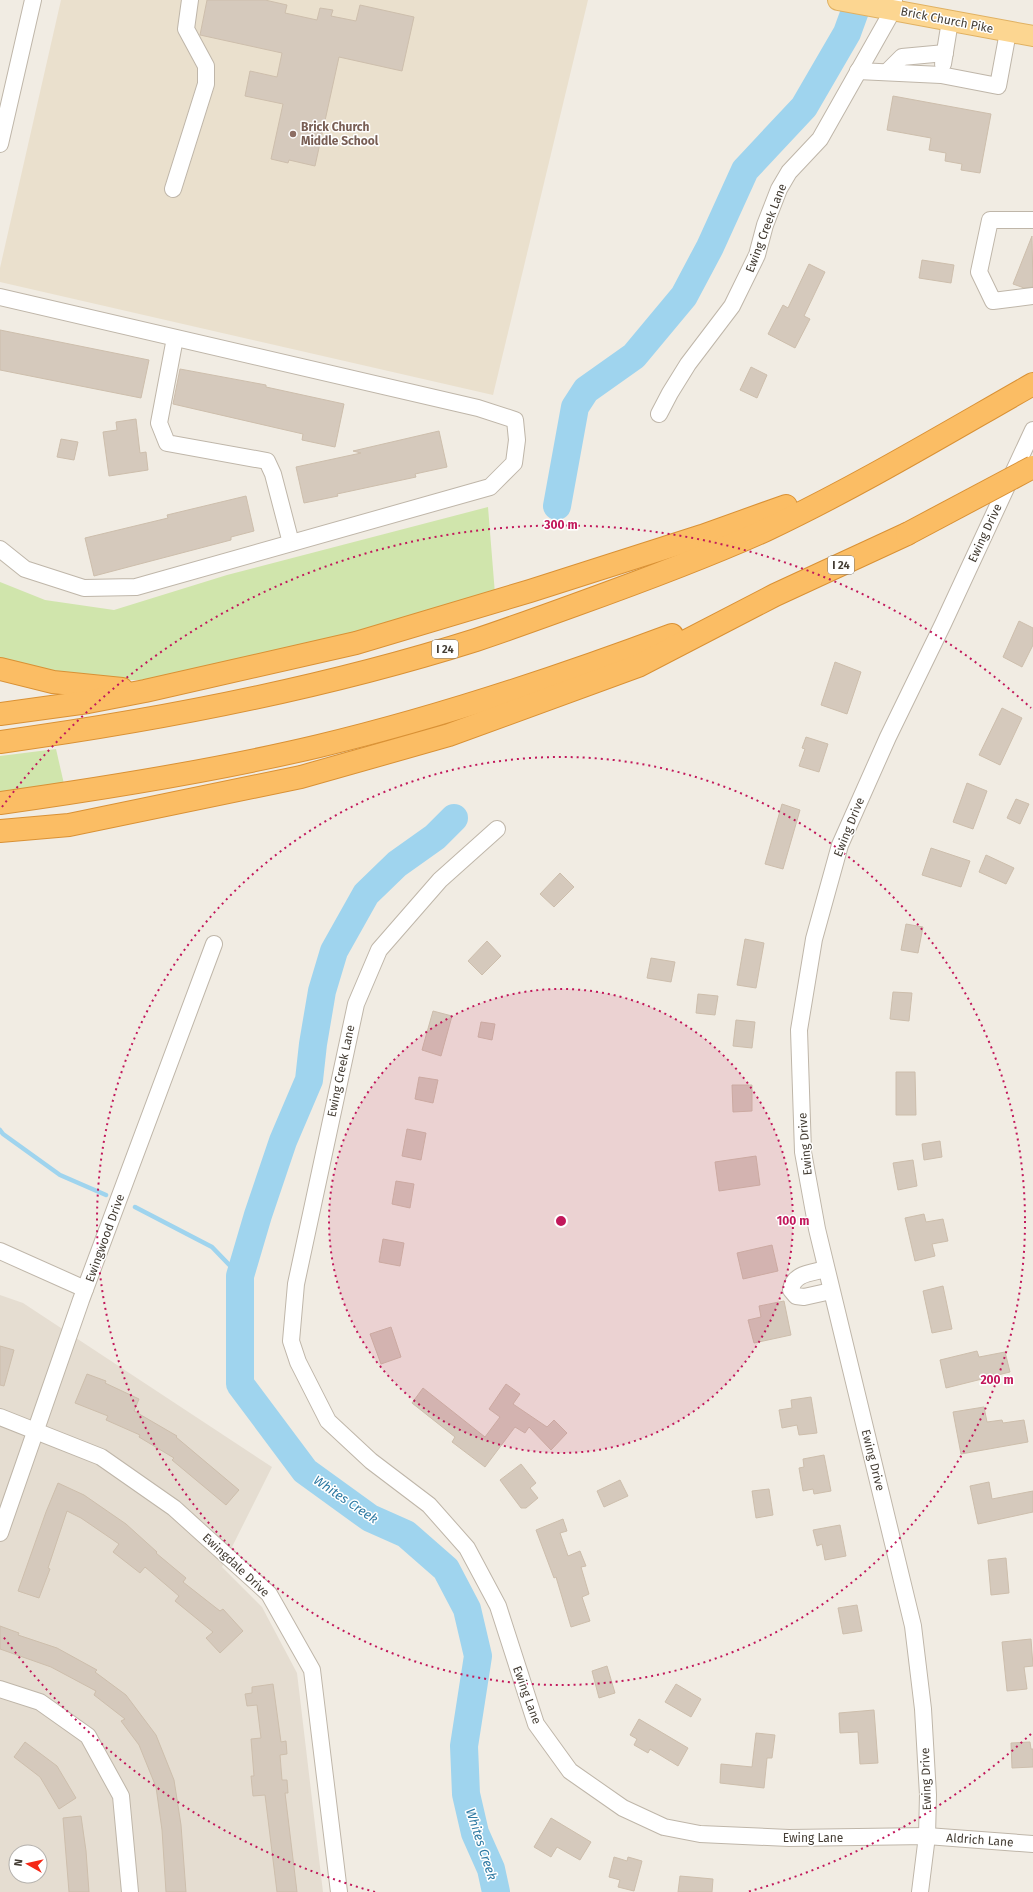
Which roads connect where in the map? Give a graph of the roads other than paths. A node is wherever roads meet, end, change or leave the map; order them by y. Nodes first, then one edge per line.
1 (33, 0) edge
2 (190, 0) edge
3 (838, 0) edge
4 (888, 6) edge
5 (950, 21) junction
6 (1008, 32) junction
7 (1033, 36) edge
8 (945, 53) junction
9 (858, 71) junction
10 (887, 72) junction
11 (941, 75) junction
12 (0, 144) edge
13 (173, 189) dead end
14 (1033, 220) edge
15 (1033, 296) edge
16 (0, 297) edge
17 (175, 338) junction
18 (1033, 384) edge
19 (659, 414) dead end
20 (1033, 430) edge
21 (1033, 467) edge
22 (866, 478) junction
23 (291, 543) junction
24 (0, 549) edge
25 (776, 595) junction
26 (0, 669) edge
27 (145, 691) junction
28 (0, 714) edge
29 (0, 742) edge
30 (0, 803) edge
31 (69, 825) junction
32 (497, 829) dead end
33 (0, 831) edge
34 (0, 842) edge
35 (214, 944) dead end
36 (0, 1251) edge
37 (826, 1269) junction
38 (85, 1290) junction
39 (831, 1291) junction
40 (298, 1362) joint
41 (0, 1417) edge
42 (36, 1430) junction
43 (0, 1533) edge
44 (0, 1689) edge
45 (927, 1836) junction
46 (1033, 1844) edge
47 (130, 1892) edge
48 (339, 1892) edge
49 (920, 1892) edge

1 - 12 street
2 - 13 street
3 - 4 main road, Brick Church Pike
4 - 5 main road, Brick Church Pike
4 - 9 street, Ewing Creek Lane
5 - 6 main road, Brick Church Pike
5 - 8 street
6 - 7 main road, Brick Church Pike
6 - 11 street
8 - 10 street
8 - 11 street
9 - 10 street
9 - 19 street, Ewing Creek Lane
10 - 11 street
14 - 15 street
16 - 17 street
17 - 23 street
17 - 23 street
18 - 22 highway, I 24
20 - 37 street, Ewing Drive
21 - 25 highway, I 24, bridge
22 - 27 highway
22 - 29 highway, I 24
23 - 24 street
25 - 30 highway, I 24
25 - 31 highway
26 - 27 highway
27 - 28 highway
31 - 33 highway
31 - 34 highway
32 - 40 street, Ewing Creek Lane
35 - 38 street, Ewingwood Drive
36 - 38 street
37 - 39 street, Ewing Drive
37 - 39 street
38 - 42 street, Ewingwood Drive
39 - 45 street, Ewing Drive
40 - 45 street, Ewing Lane
41 - 42 street, Ewingdale Drive
42 - 43 street, Ewingwood Drive
42 - 48 street, Ewingdale Drive
44 - 47 street
45 - 46 street, Aldrich Lane
45 - 49 street, Ewing Drive

